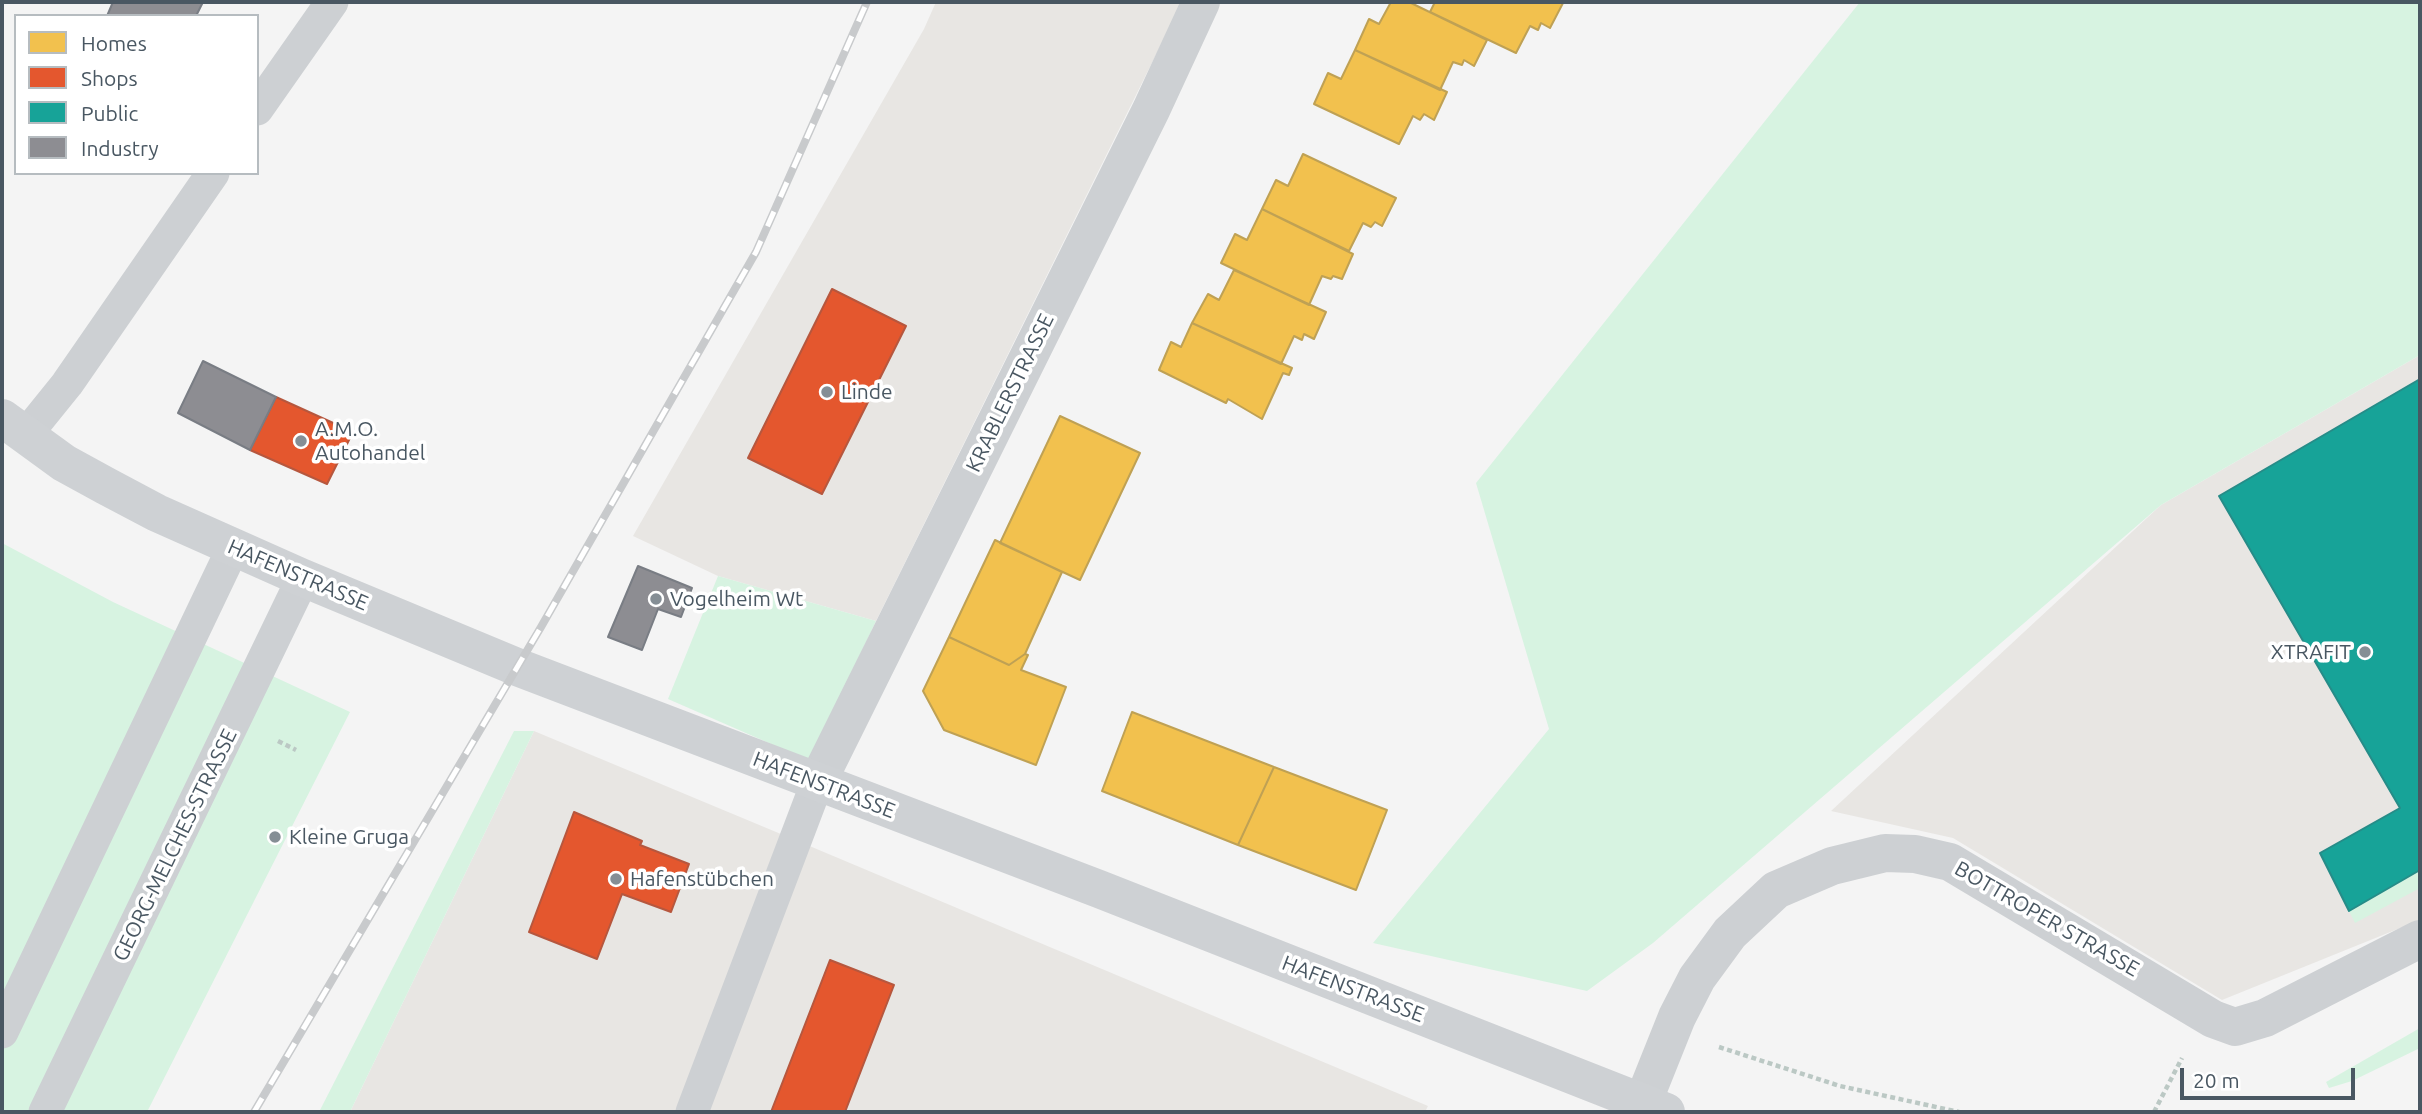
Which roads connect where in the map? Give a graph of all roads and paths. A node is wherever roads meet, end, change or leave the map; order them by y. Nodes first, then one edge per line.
1 (332, 2) edge
2 (1201, 2) edge
3 (259, 106) edge
4 (212, 175) edge
5 (13, 427) edge
6 (233, 548) junction
7 (303, 578) junction
8 (817, 783) junction
9 (2420, 939) edge
10 (2213, 1018) junction
11 (2, 1032) edge
12 (1672, 1032) junction
13 (1654, 1107) edge
14 (45, 1112) edge
15 (692, 1112) edge
16 (1959, 1112) edge
17 (2154, 1112) edge

1 - 3 lane
2 - 8 street, KRABLERSTRASSE
4 - 5 lane
5 - 6 main road, HAFENSTRASSE
6 - 7 main road, HAFENSTRASSE
6 - 11 lane
7 - 8 main road, HAFENSTRASSE
7 - 14 lane, GEORG-MELCHES-STRASSE
8 - 13 main road, HAFENSTRASSE
8 - 15 lane
9 - 10 street, BOTTROPER STRASSE
10 - 12 street, BOTTROPER STRASSE
10 - 17 path
12 - 13 street, BOTTROPER STRASSE
12 - 16 path

